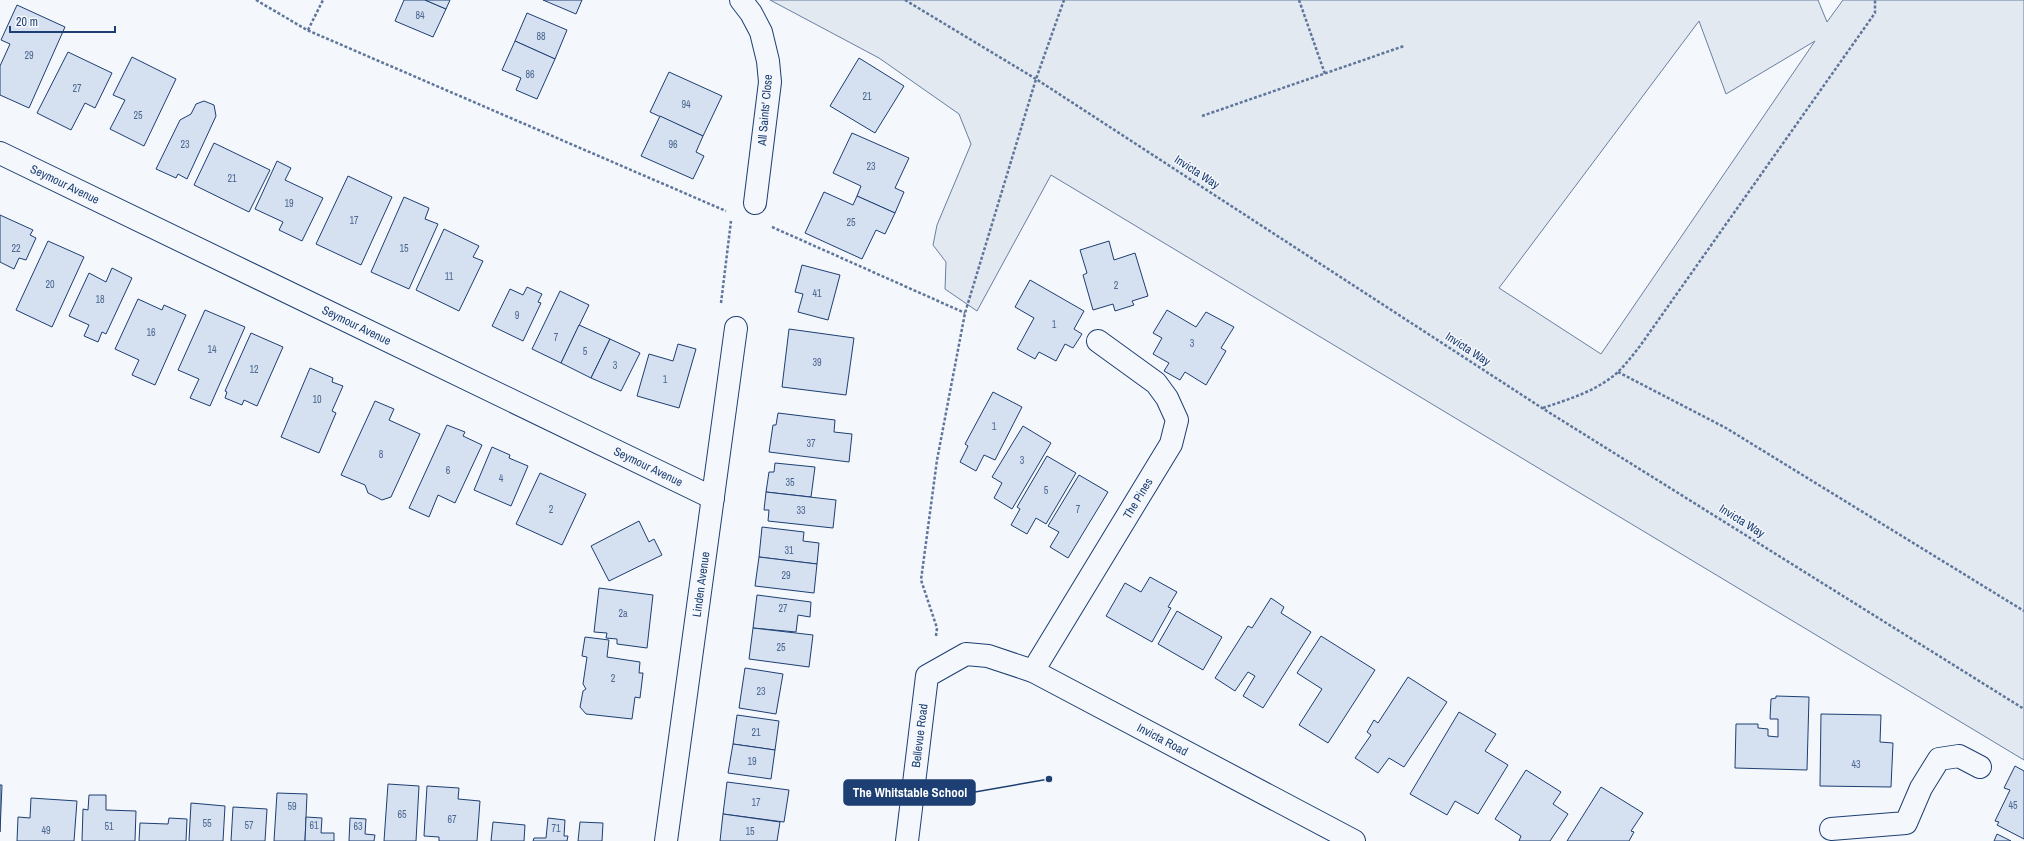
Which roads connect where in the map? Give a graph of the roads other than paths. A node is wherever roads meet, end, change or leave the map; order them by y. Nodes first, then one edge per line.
1 (742, 0) edge
2 (0, 153) edge
3 (755, 203) dead end
4 (736, 328) road end
5 (1098, 342) dead end
6 (713, 498) junction
7 (1033, 671) junction
8 (927, 676) joint
9 (1980, 767) dead end
10 (1831, 829) dead end
11 (1908, 832) edge
12 (666, 841) edge
13 (907, 841) edge
14 (1354, 841) edge

1 - 3 street, All Saints' Close
2 - 6 street, Seymour Avenue
4 - 6 street, Linden Avenue
5 - 7 street, The Pines
6 - 12 street, Linden Avenue
7 - 8 street, Invicta Road
7 - 14 street, Invicta Road
8 - 13 street, Bellevue Road
9 - 11 street
10 - 11 street

